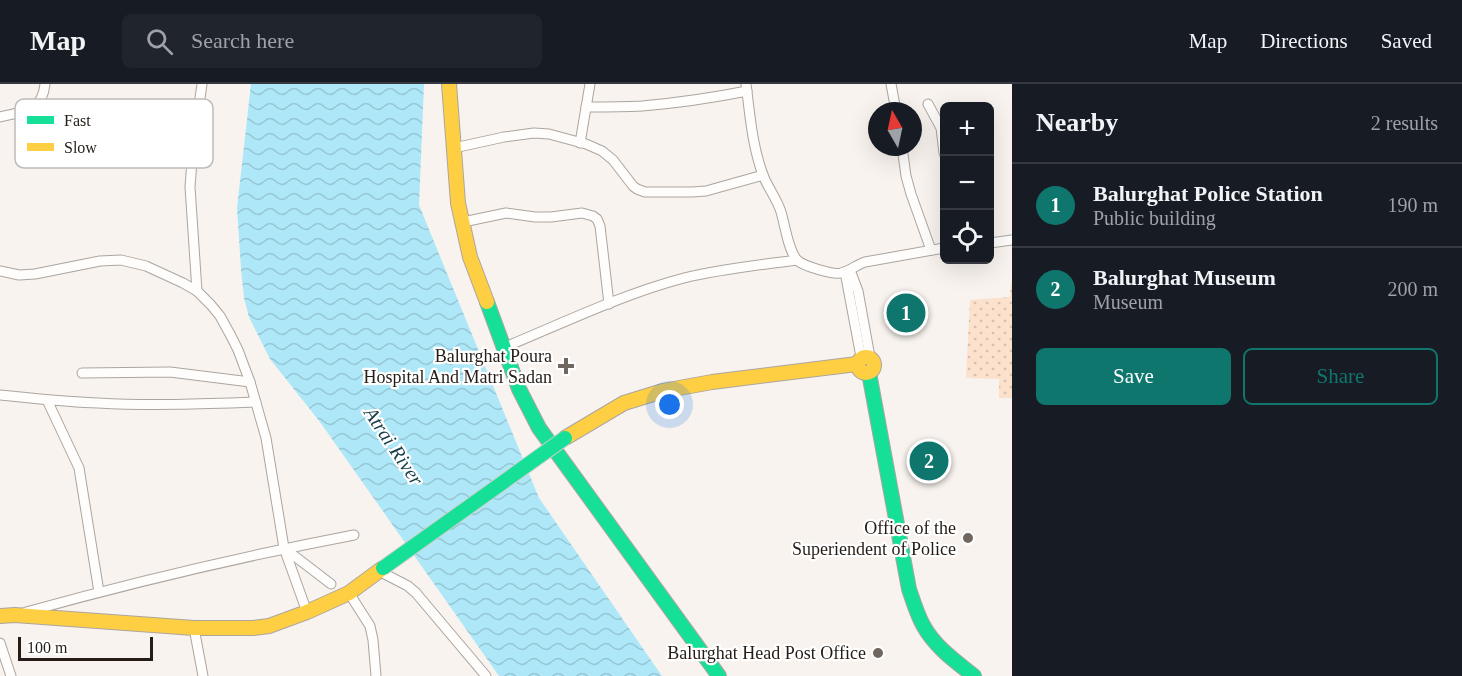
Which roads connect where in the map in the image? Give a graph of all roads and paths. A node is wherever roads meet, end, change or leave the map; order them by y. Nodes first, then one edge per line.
1 (45, 84) edge
2 (202, 84) edge
3 (449, 84) edge
4 (590, 84) edge
5 (891, 84) edge
6 (747, 88) edge
7 (41, 99) edge
8 (200, 99) edge
9 (894, 102) edge
10 (928, 104) dead end
11 (586, 107) junction
12 (15, 113) edge
13 (0, 117) edge
14 (940, 126) edge
15 (580, 143) junction
16 (454, 148) junction
17 (903, 156) edge
18 (191, 168) edge
19 (763, 175) junction
20 (463, 222) junction
21 (1012, 240) edge
22 (994, 242) edge
23 (940, 249) edge
24 (931, 250) junction
25 (797, 260) junction
26 (848, 271) junction
27 (0, 272) edge
28 (197, 291) junction
29 (609, 304) junction
30 (505, 347) junction
31 (864, 363) junction
32 (82, 373) dead end
33 (250, 382) junction
34 (0, 395) edge
35 (47, 400) junction
36 (256, 402) junction
37 (354, 535) dead end
38 (284, 548) junction
39 (381, 569) junction
40 (331, 585) dead end
41 (99, 592) junction
42 (350, 593) junction
43 (308, 612) junction
44 (15, 615) junction
45 (0, 616) edge
46 (194, 628) junction
47 (0, 643) edge
48 (11, 676) edge
49 (203, 676) edge
50 (376, 676) edge
51 (486, 676) edge
52 (719, 676) edge
53 (974, 676) edge

1 - 7 street
2 - 8 street
3 - 16 main road
4 - 11 street
5 - 9 street
6 - 11 street
6 - 19 street
10 - 14 street
11 - 15 street
12 - 13 street
15 - 16 street
15 - 19 street
16 - 20 main road
17 - 24 street
18 - 28 street
19 - 25 street
20 - 29 street
20 - 30 main road
21 - 22 street
23 - 24 street
24 - 26 street
25 - 26 street
25 - 29 street
26 - 31 street
27 - 28 street
28 - 33 street
29 - 30 street
30 - 52 main road
31 - 39 main road, bridge
31 - 53 main road
32 - 33 street
33 - 36 street
34 - 35 street
35 - 36 street
35 - 41 street
36 - 38 street
37 - 38 street
38 - 40 street
38 - 41 street
38 - 43 street
39 - 42 main road
39 - 51 street
41 - 44 street
42 - 43 main road
42 - 50 street
43 - 46 main road
44 - 45 main road
44 - 46 main road
46 - 49 street
47 - 48 street

